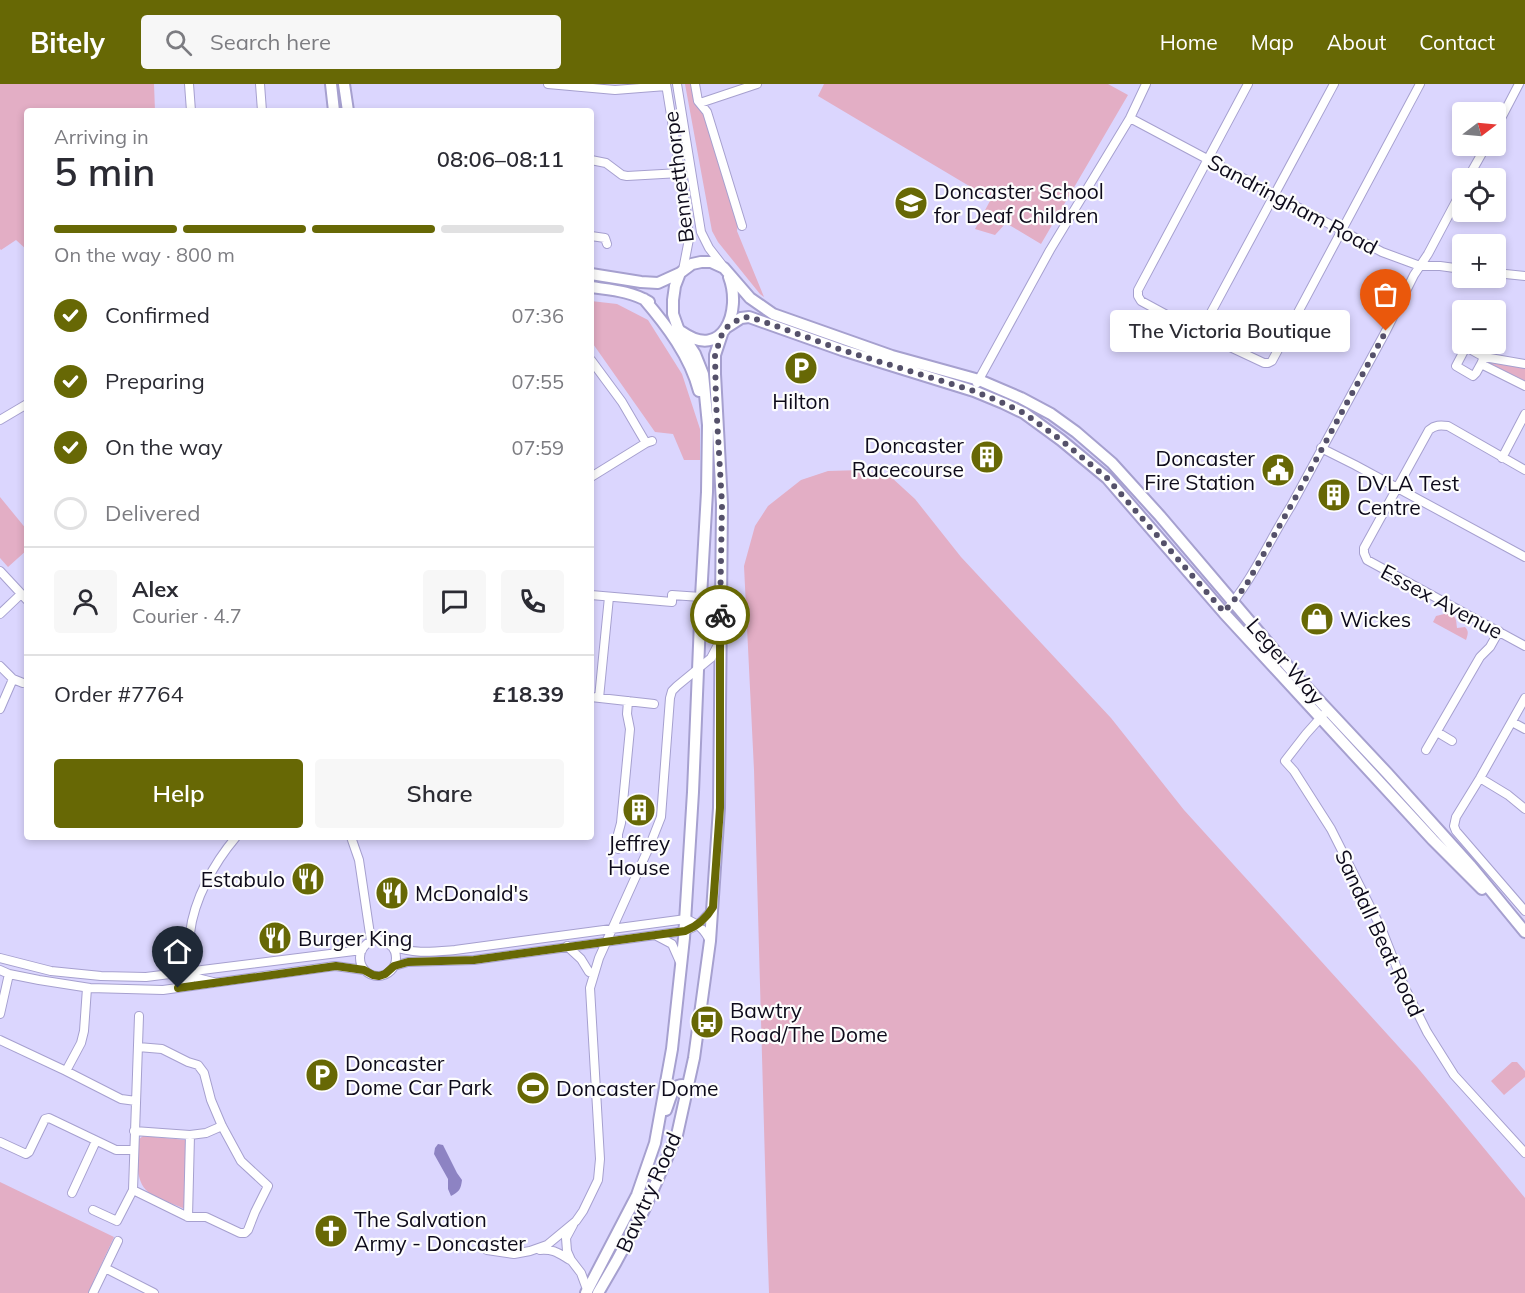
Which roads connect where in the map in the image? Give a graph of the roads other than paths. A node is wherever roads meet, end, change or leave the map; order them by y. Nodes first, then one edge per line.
1 (189, 84) edge
2 (260, 84) edge
3 (331, 84) edge
4 (344, 84) edge
5 (552, 84) edge
6 (676, 84) edge
7 (695, 84) edge
8 (757, 84) edge
9 (1146, 84) edge
10 (1248, 84) edge
11 (1334, 84) edge
12 (1420, 84) edge
13 (1519, 84) edge
14 (666, 85) edge
15 (700, 103) junction
16 (191, 108) edge
17 (262, 108) edge
18 (334, 108) edge
19 (348, 108) edge
20 (1506, 109) edge
21 (1130, 118) junction
22 (1208, 159) junction
23 (594, 161) edge
24 (680, 172) junction
25 (1274, 195) junction
26 (1452, 209) edge
27 (742, 226) dead end
28 (1341, 231) junction
29 (594, 236) edge
30 (607, 244) dead end
31 (1420, 266) junction
32 (1452, 268) edge
33 (726, 270) junction
34 (682, 271) junction
35 (594, 274) edge
36 (1506, 274) edge
37 (1525, 276) edge
38 (594, 287) edge
39 (644, 299) junction
40 (680, 330) junction
41 (724, 330) junction
42 (1200, 333) junction
43 (594, 364) edge
44 (1525, 364) edge
45 (979, 380) junction
46 (1525, 386) edge
47 (974, 391) junction
48 (24, 406) edge
49 (1525, 414) edge
50 (0, 420) edge
51 (708, 425) junction
52 (1322, 448) junction
53 (1502, 458) junction
54 (1525, 470) edge
55 (594, 475) edge
56 (1397, 488) junction
57 (1525, 557) edge
58 (0, 571) edge
59 (594, 595) edge
60 (24, 597) edge
61 (609, 597) junction
62 (701, 597) junction
63 (1234, 602) junction
64 (1224, 612) junction
65 (0, 614) edge
66 (1499, 631) junction
67 (720, 639) junction
68 (1525, 646) edge
69 (0, 666) edge
70 (698, 669) junction
71 (13, 679) junction
72 (22, 683) dead end
73 (595, 698) edge
74 (1525, 698) edge
75 (628, 702) junction
76 (654, 704) dead end
77 (0, 709) edge
78 (1325, 714) junction
79 (1512, 722) junction
80 (1525, 729) edge
81 (1437, 732) junction
82 (1452, 741) dead end
83 (1426, 750) dead end
84 (1480, 778) junction
85 (1525, 809) edge
86 (234, 840) edge
87 (352, 840) edge
88 (618, 849) dead end
89 (713, 907) junction
90 (1525, 911) edge
91 (685, 925) junction
92 (698, 925) junction
93 (613, 928) junction
94 (1525, 932) edge
95 (656, 935) junction
96 (557, 938) junction
97 (372, 941) junction
98 (710, 941) junction
99 (606, 942) junction
100 (391, 946) junction
101 (568, 948) junction
102 (362, 950) junction
103 (0, 958) edge
104 (394, 966) junction
105 (681, 966) junction
106 (0, 970) edge
107 (364, 970) junction
108 (190, 972) junction
109 (9, 974) junction
110 (593, 974) junction
111 (219, 983) junction
112 (87, 988) junction
113 (178, 988) junction
114 (0, 1014) edge
115 (139, 1016) dead end
116 (0, 1040) edge
117 (138, 1047) junction
118 (66, 1071) junction
119 (688, 1086) junction
120 (136, 1101) junction
121 (222, 1126) junction
122 (134, 1131) junction
123 (190, 1135) junction
124 (656, 1139) junction
125 (96, 1141) junction
126 (0, 1142) edge
127 (133, 1150) junction
128 (1525, 1153) edge
129 (133, 1190) junction
130 (72, 1193) dead end
131 (93, 1210) dead end
132 (188, 1217) junction
133 (573, 1223) junction
134 (118, 1241) dead end
135 (488, 1250) dead end
136 (530, 1251) junction
137 (571, 1260) junction
138 (105, 1268) junction
139 (93, 1293) edge
140 (154, 1293) edge
141 (590, 1293) edge

1 - 16 street
2 - 17 street
3 - 18 highway
4 - 19 highway
5 - 14 street
6 - 33 street, Bennetthorpe
7 - 15 street, Bennetthorpe
8 - 15 street
9 - 21 street
10 - 22 street
11 - 25 street
12 - 28 street
13 - 20 street
14 - 24 street, Bennetthorpe
15 - 27 street, Bennetthorpe
21 - 22 street, Sandringham Road
21 - 45 street
22 - 25 street, Sandringham Road
22 - 42 street
23 - 24 street
24 - 34 street, Bennetthorpe
25 - 28 street, Sandringham Road
25 - 42 street
26 - 31 street
28 - 31 street, Sandringham Road
28 - 42 street
29 - 30 street
31 - 32 street, Sandringham Road
31 - 52 street
33 - 34 highway
33 - 41 highway
33 - 45 highway, Leger Way
34 - 35 highway
34 - 40 highway
36 - 37 street
38 - 39 highway
39 - 40 highway
39 - 51 highway, Bawtry Road
40 - 41 highway
40 - 51 highway, Bawtry Road
41 - 47 highway, Leger Way
41 - 67 highway, Bawtry Road
43 - 55 street
44 - 46 street
45 - 47 street
45 - 63 highway, Leger Way
47 - 64 highway, Leger Way
48 - 50 street
49 - 53 street
51 - 62 highway, Bawtry Road
52 - 56 street
52 - 63 street
53 - 54 street
53 - 56 street, Essex Avenue
56 - 57 street
56 - 66 street, Essex Avenue
58 - 60 street
59 - 61 street
60 - 65 street
61 - 62 street
61 - 73 street
62 - 70 highway, Bawtry Road
63 - 64 street
63 - 78 highway, Leger Way
64 - 78 highway, Leger Way
66 - 68 street, Essex Avenue
66 - 81 street
67 - 70 street
67 - 89 highway, Bawtry Road
69 - 71 street
70 - 91 highway, Bawtry Road
70 - 93 street
71 - 72 street
71 - 77 street
73 - 75 street
74 - 79 street
75 - 76 street
75 - 88 street
78 - 94 highway, Leger Way
78 - 128 street, Sandall Beat Road
79 - 80 street
79 - 84 street
81 - 82 street
81 - 83 street
84 - 85 street
84 - 90 street
86 - 108 street
87 - 97 street
89 - 92 street
89 - 98 highway, Bawtry Road
91 - 92 street
91 - 93 street
91 - 95 street
91 - 105 highway, Bawtry Road
92 - 98 street
93 - 96 street
93 - 99 street
95 - 99 street
95 - 105 street
96 - 100 street
96 - 101 street
97 - 100 street
97 - 102 street
98 - 119 highway, Bawtry Road
99 - 101 street
99 - 110 street
100 - 104 street
101 - 104 street
101 - 110 street
102 - 107 street
102 - 108 street
103 - 108 street
104 - 107 street
105 - 124 highway, Bawtry Road
106 - 109 street
107 - 111 street
108 - 111 street
108 - 113 street
109 - 112 street
109 - 114 street
110 - 133 street
111 - 113 street
112 - 113 street
112 - 118 street
115 - 117 street
116 - 118 street
117 - 120 street
117 - 121 street
118 - 120 street
119 - 124 highway
119 - 141 highway, Bawtry Road
120 - 122 street
121 - 123 street
121 - 132 street
122 - 123 street
122 - 127 street
123 - 132 street
124 - 141 highway, Bawtry Road
125 - 126 street
125 - 127 street
125 - 130 street
127 - 129 street
129 - 131 street
129 - 132 street
133 - 136 street
133 - 137 street
134 - 138 street
135 - 136 street
136 - 137 street
137 - 141 street
138 - 139 street
138 - 140 street

